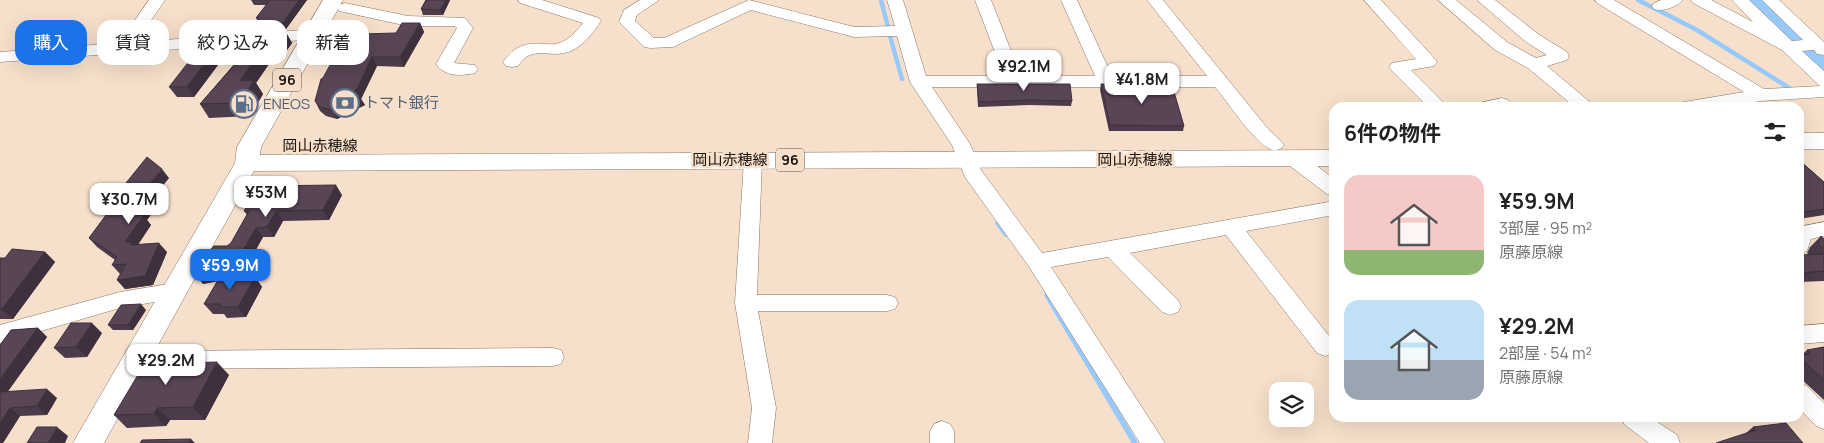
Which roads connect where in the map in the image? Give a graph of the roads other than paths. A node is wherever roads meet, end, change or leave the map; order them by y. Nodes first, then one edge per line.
1 (157, 0) edge
2 (526, 0) edge
3 (650, 0) edge
4 (895, 0) edge
5 (983, 0) edge
6 (1069, 0) edge
7 (1155, 0) edge
8 (1372, 0) edge
9 (1446, 0) edge
10 (1485, 0) edge
11 (1603, 0) edge
12 (1699, 0) edge
13 (1740, 0) edge
14 (1770, 0) edge
15 (342, 3) edge
16 (749, 3) edge
17 (143, 20) edge
18 (331, 20) edge
19 (903, 31) junction
20 (297, 35) edge
21 (169, 45) edge
22 (1804, 47) edge
23 (97, 50) edge
24 (0, 57) edge
25 (512, 62) dead end
26 (1534, 64) junction
27 (304, 65) edge
28 (469, 69) dead end
29 (1014, 81) junction
30 (1106, 81) junction
31 (1220, 81) junction
32 (1824, 81) edge
33 (919, 82) junction
34 (1824, 91) edge
35 (1761, 95) junction
36 (1434, 102) edge
37 (1581, 102) edge
38 (1720, 102) edge
39 (1804, 141) edge
40 (1824, 141) edge
41 (1329, 145) edge
42 (1284, 151) junction
43 (254, 152) junction
44 (964, 152) junction
45 (1804, 156) edge
46 (1824, 156) edge
47 (1329, 157) edge
48 (753, 160) junction
49 (1329, 186) edge
50 (1329, 209) edge
51 (1231, 227) junction
52 (1824, 229) edge
53 (1804, 233) edge
54 (1112, 248) junction
55 (1037, 262) junction
56 (175, 291) junction
57 (746, 303) junction
58 (887, 303) dead end
59 (1170, 306) dead end
60 (1824, 333) edge
61 (0, 334) edge
62 (1804, 335) edge
63 (1326, 346) dead end
64 (553, 357) dead end
65 (135, 360) junction
66 (1804, 398) edge
67 (1824, 419) edge
68 (1639, 422) edge
69 (88, 443) edge
70 (760, 443) edge
71 (1152, 443) edge
72 (1668, 443) edge

1 - 17 street
2 - 25 street
3 - 16 street
4 - 19 street
5 - 29 street
6 - 30 street
7 - 31 street
8 - 36 street
9 - 26 street
10 - 26 street
11 - 35 street
12 - 22 street
13 - 22 street
14 - 22 street
15 - 18 main road, 岡山赤穂線 / 96
15 - 28 street
16 - 19 street
19 - 33 street
20 - 21 street
22 - 32 street
23 - 24 street
26 - 37 street
27 - 43 main road, 岡山赤穂線 / 96
29 - 30 street
29 - 33 street
30 - 31 street
31 - 42 street
33 - 44 street
34 - 35 street
35 - 38 street
39 - 40 main road
41 - 42 main road, 岡山赤穂線 / 96
42 - 44 main road, 岡山赤穂線 / 96
42 - 47 main road, 岡山赤穂線 / 96
42 - 49 street
43 - 44 main road, 岡山赤穂線 / 96
43 - 48 main road, 岡山赤穂線 / 96
43 - 56 main road
44 - 48 main road, 岡山赤穂線 / 96
44 - 55 street
45 - 46 main road
48 - 57 street
50 - 51 street
51 - 54 street
51 - 63 street
52 - 53 street
54 - 55 street
54 - 59 street
55 - 71 street
56 - 61 street
56 - 65 main road
57 - 58 street
57 - 70 street
60 - 62 street
64 - 65 street
65 - 69 main road
66 - 67 street
68 - 72 street

